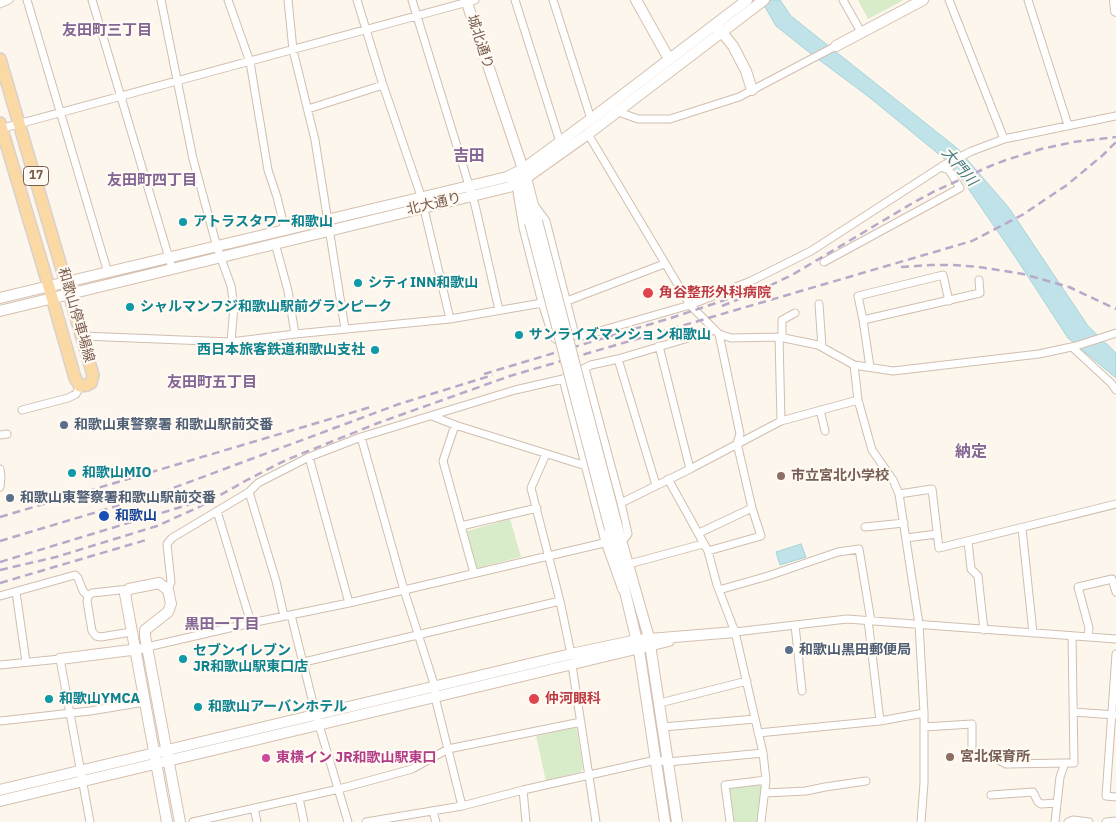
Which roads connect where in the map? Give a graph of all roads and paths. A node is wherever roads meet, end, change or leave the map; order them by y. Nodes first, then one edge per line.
1 (9, 0) edge
2 (27, 0) edge
3 (92, 0) edge
4 (161, 0) edge
5 (228, 0) edge
6 (288, 0) edge
7 (357, 0) edge
8 (412, 0) edge
9 (515, 0) edge
10 (553, 0) edge
11 (636, 0) edge
12 (843, 0) edge
13 (923, 0) edge
14 (949, 0) edge
15 (1028, 0) edge
16 (1115, 0) edge
17 (469, 1) edge
18 (756, 2) edge
19 (0, 4) edge
20 (1116, 11) edge
21 (417, 16) junction
22 (718, 28) junction
23 (365, 29) junction
24 (861, 32) junction
25 (836, 46) joint
26 (293, 50) junction
27 (0, 59) edge
28 (669, 59) junction
29 (250, 62) junction
30 (179, 81) junction
31 (383, 85) junction
32 (752, 90) junction
33 (120, 98) junction
34 (614, 108) junction
35 (308, 109) junction
36 (61, 114) junction
37 (1116, 116) edge
38 (591, 119) junction
39 (20, 124) junction
40 (1068, 125) junction
41 (1, 127) edge
42 (588, 134) junction
43 (1004, 139) junction
44 (560, 142) junction
45 (943, 166) junction
46 (521, 177) junction
47 (471, 190) junction
48 (422, 201) junction
49 (532, 203) junction
50 (533, 222) junction
51 (328, 225) junction
52 (285, 230) junction
53 (275, 243) junction
54 (219, 252) junction
55 (824, 262) dead end
56 (171, 263) junction
57 (664, 264) junction
58 (108, 273) junction
59 (979, 280) dead end
60 (69, 288) junction
61 (51, 293) junction
62 (0, 298) edge
63 (949, 300) junction
64 (567, 301) junction
65 (542, 303) junction
66 (690, 305) junction
67 (821, 306) dead end
68 (499, 310) junction
69 (0, 311) edge
70 (795, 313) dead end
71 (450, 319) junction
72 (863, 320) junction
73 (345, 329) junction
74 (717, 332) junction
75 (295, 334) junction
76 (1113, 334) edge
77 (575, 335) junction
78 (83, 336) junction
79 (781, 337) junction
80 (231, 342) junction
81 (659, 346) junction
82 (1074, 346) junction
83 (822, 347) junction
84 (618, 359) junction
85 (854, 365) junction
86 (870, 367) junction
87 (584, 369) junction
88 (566, 377) junction
89 (80, 386) junction
90 (1116, 390) edge
91 (858, 400) junction
92 (22, 410) dead end
93 (820, 410) junction
94 (431, 416) junction
95 (780, 421) junction
96 (455, 425) junction
97 (825, 431) dead end
98 (361, 437) junction
99 (737, 443) junction
100 (546, 454) junction
101 (309, 457) junction
102 (586, 466) junction
103 (0, 469) edge
104 (690, 469) junction
105 (668, 479) junction
106 (656, 484) junction
107 (0, 487) edge
108 (249, 492) junction
109 (899, 494) junction
110 (621, 503) junction
111 (1116, 504) edge
112 (537, 508) junction
113 (752, 508) junction
114 (217, 511) junction
115 (904, 523) junction
116 (461, 526) junction
117 (614, 527) junction
118 (865, 528) dead end
119 (1022, 528) junction
120 (699, 533) junction
121 (937, 534) junction
122 (906, 538) junction
123 (613, 541) junction
124 (968, 541) junction
125 (703, 544) junction
126 (708, 551) junction
127 (548, 556) junction
128 (629, 564) junction
129 (474, 573) junction
130 (129, 589) junction
131 (168, 590) junction
132 (404, 590) junction
133 (719, 590) junction
134 (16, 592) junction
135 (1116, 592) edge
136 (0, 596) edge
137 (88, 596) junction
138 (560, 601) junction
139 (349, 603) junction
140 (288, 616) junction
141 (869, 620) junction
142 (251, 623) junction
143 (919, 624) junction
144 (795, 625) junction
145 (984, 630) junction
146 (131, 632) junction
147 (735, 632) junction
148 (1033, 633) junction
149 (419, 635) junction
150 (1072, 636) junction
151 (1088, 637) junction
152 (1116, 639) edge
153 (650, 642) junction
154 (638, 645) junction
155 (147, 647) junction
156 (134, 650) junction
157 (571, 654) junction
158 (1116, 654) edge
159 (60, 659) junction
160 (26, 662) junction
161 (304, 662) junction
162 (0, 665) edge
163 (572, 665) junction
164 (747, 680) junction
165 (802, 691) dead end
166 (435, 692) junction
167 (145, 702) junction
168 (660, 703) junction
169 (1073, 712) junction
170 (69, 713) junction
171 (924, 714) junction
172 (1114, 715) edge
173 (755, 719) junction
174 (318, 720) junction
175 (0, 721) edge
176 (880, 721) junction
177 (581, 722) junction
178 (663, 727) junction
179 (924, 727) junction
180 (758, 733) junction
181 (448, 749) junction
182 (762, 753) junction
183 (168, 756) junction
184 (155, 759) junction
185 (656, 760) junction
186 (668, 762) junction
187 (1064, 763) junction
188 (81, 771) junction
189 (589, 775) junction
190 (766, 780) junction
191 (83, 782) junction
192 (866, 782) dead end
193 (339, 789) junction
194 (0, 790) edge
195 (523, 790) junction
196 (765, 793) junction
197 (991, 795) dead end
198 (1116, 797) edge
199 (299, 798) junction
200 (0, 801) edge
201 (1056, 803) junction
202 (462, 806) junction
203 (254, 808) junction
204 (433, 812) junction
205 (1116, 821) edge
206 (90, 822) edge
207 (167, 822) edge
208 (180, 822) edge
209 (193, 822) edge
210 (257, 822) edge
211 (304, 822) edge
212 (348, 822) edge
213 (366, 822) edge
214 (436, 822) edge
215 (526, 822) edge
216 (596, 822) edge
217 (666, 822) edge
218 (677, 822) edge
219 (730, 822) edge
220 (761, 822) edge
221 (920, 822) edge
222 (1055, 822) edge
223 (1068, 822) edge
224 (1089, 822) edge
225 (1106, 822) edge

1 - 19 street
2 - 36 street
3 - 33 street
4 - 30 street
5 - 29 street
6 - 26 street
7 - 23 street
8 - 21 street
9 - 44 street
10 - 38 street
11 - 28 street
12 - 24 street
13 - 24 street
14 - 43 street
15 - 40 street
16 - 20 street
17 - 21 street
17 - 46 street, 城北通り
18 - 22 street, 北大通り
21 - 23 street
21 - 47 street
22 - 28 street, 北大通り
22 - 32 street
22 - 34 street, 北大通り
23 - 26 street
23 - 31 street
24 - 25 street
25 - 32 street
26 - 29 street
26 - 35 street
27 - 39 main road, 和歌山停車場線 / 17
28 - 34 street, 北大通り
29 - 30 street
29 - 52 street
30 - 33 street
30 - 54 street
31 - 35 street
31 - 48 street
32 - 34 street
33 - 36 street
33 - 56 street
34 - 38 street, 北大通り
34 - 42 street, 北大通り
35 - 51 street
36 - 39 street
36 - 58 street
37 - 40 street
38 - 44 street, 北大通り
39 - 41 street
39 - 60 main road, 和歌山停車場線 / 17
40 - 43 street
41 - 61 main road, 和歌山停車場線 / 17
42 - 46 street, 北大通り
42 - 57 street
43 - 45 street
44 - 46 street, 北大通り
45 - 55 street
45 - 66 street
46 - 47 street, 北大通り
46 - 49 street
46 - 50 street
46 - 65 street
47 - 48 street, 北大通り
47 - 68 street
48 - 51 street, 北大通り
48 - 71 street
49 - 50 street
49 - 64 street
50 - 88 street, bridge
50 - 117 street, bridge
51 - 52 street, 北大通り
51 - 53 street, 北大通り
51 - 73 street
52 - 54 street, 北大通り
53 - 54 street, 北大通り
53 - 75 street
54 - 56 street, 北大通り
54 - 80 street
56 - 58 street, 北大通り
56 - 60 street, 北大通り
57 - 64 street
57 - 66 street
58 - 60 street, 北大通り
59 - 63 street
60 - 61 street, 北大通り
60 - 78 main road, 和歌山停車場線 / 17
61 - 62 street
61 - 69 street
61 - 89 main road, 和歌山停車場線 / 17
63 - 72 street
63 - 72 street
64 - 65 street
64 - 77 street
65 - 68 street
65 - 77 street
66 - 74 street
66 - 77 street
67 - 83 street
68 - 71 street
70 - 79 street
71 - 73 street
72 - 86 street
73 - 75 street
74 - 79 street
74 - 81 street
74 - 99 street
75 - 80 street
76 - 82 street
78 - 80 street
78 - 89 main road, 和歌山停車場線 / 17
79 - 83 street
79 - 95 street
81 - 84 street
81 - 104 street
82 - 86 street
82 - 90 street
83 - 85 street
84 - 87 street
84 - 106 street
85 - 86 street
85 - 91 street
87 - 88 street
87 - 110 street
88 - 94 street
88 - 102 street
88 - 117 street, bridge
89 - 92 street
91 - 93 street
91 - 109 street
93 - 95 street
93 - 97 street
94 - 96 street
94 - 98 street
95 - 99 street
96 - 100 street
96 - 116 street
98 - 101 street
98 - 132 street
99 - 104 street
99 - 113 street
100 - 102 street
100 - 112 street
101 - 108 street
101 - 139 street
102 - 123 street
103 - 107 street
104 - 105 street
105 - 106 street
105 - 120 street
106 - 110 street
108 - 114 street
108 - 140 street
109 - 115 street
109 - 121 street
110 - 123 street
111 - 119 street
112 - 116 street
112 - 127 street
113 - 120 street
113 - 126 street
114 - 131 street
114 - 142 street
115 - 118 street
115 - 122 street
116 - 129 street
117 - 123 street
119 - 124 street
119 - 148 street
120 - 125 street
121 - 122 street
121 - 124 street
122 - 143 street
123 - 127 street
123 - 128 street
123 - 154 street
124 - 145 street
125 - 126 street
125 - 128 street
126 - 133 street
127 - 129 street
127 - 138 street
128 - 153 street
129 - 132 street
130 - 131 street
130 - 137 street
130 - 146 street
131 - 155 street
132 - 139 street
132 - 149 street
133 - 141 street
133 - 147 street
134 - 136 street
134 - 137 street
134 - 160 street
135 - 151 street
137 - 146 street
138 - 149 street
138 - 157 street
139 - 140 street
140 - 142 street
140 - 161 street
141 - 143 street
141 - 144 street
141 - 176 street
142 - 155 street
143 - 145 street
143 - 171 street
144 - 147 street
144 - 165 street
145 - 148 street
146 - 156 street
147 - 153 street
147 - 164 street
148 - 150 street
149 - 161 street
149 - 166 street
150 - 151 street
150 - 169 street
151 - 152 street
153 - 154 street
153 - 168 street
154 - 157 street
154 - 163 street
154 - 185 street
155 - 156 street
155 - 183 street
156 - 159 street
156 - 167 street
157 - 166 street
158 - 172 street
159 - 160 street
159 - 170 street
160 - 162 street
161 - 174 street
163 - 166 street
163 - 177 street
164 - 168 street
164 - 173 street
166 - 174 street
166 - 181 street
167 - 170 street
167 - 184 street
168 - 178 street
169 - 172 street
169 - 187 street
170 - 175 street
170 - 188 street
171 - 176 street
171 - 179 street
172 - 198 street
173 - 178 street
173 - 180 street
174 - 183 street
174 - 193 street
176 - 180 street
177 - 181 street
177 - 189 street
178 - 186 street
179 - 187 street
179 - 221 street
180 - 182 street
181 - 193 street
181 - 202 street
182 - 186 street
182 - 190 street
183 - 184 street
183 - 208 street
184 - 188 street
184 - 191 street
184 - 207 street
185 - 186 street
185 - 189 street
185 - 217 street
186 - 218 street
187 - 201 street
188 - 191 street
188 - 194 street
189 - 195 street
189 - 216 street
190 - 196 street
190 - 219 street
191 - 200 street
191 - 206 street
192 - 196 street
193 - 199 street
193 - 212 street
195 - 202 street
195 - 215 street
196 - 220 street
197 - 201 street
199 - 203 street
199 - 211 street
201 - 222 street
202 - 204 street
203 - 209 street
203 - 210 street
204 - 213 street
204 - 214 street
205 - 225 street
223 - 224 street

